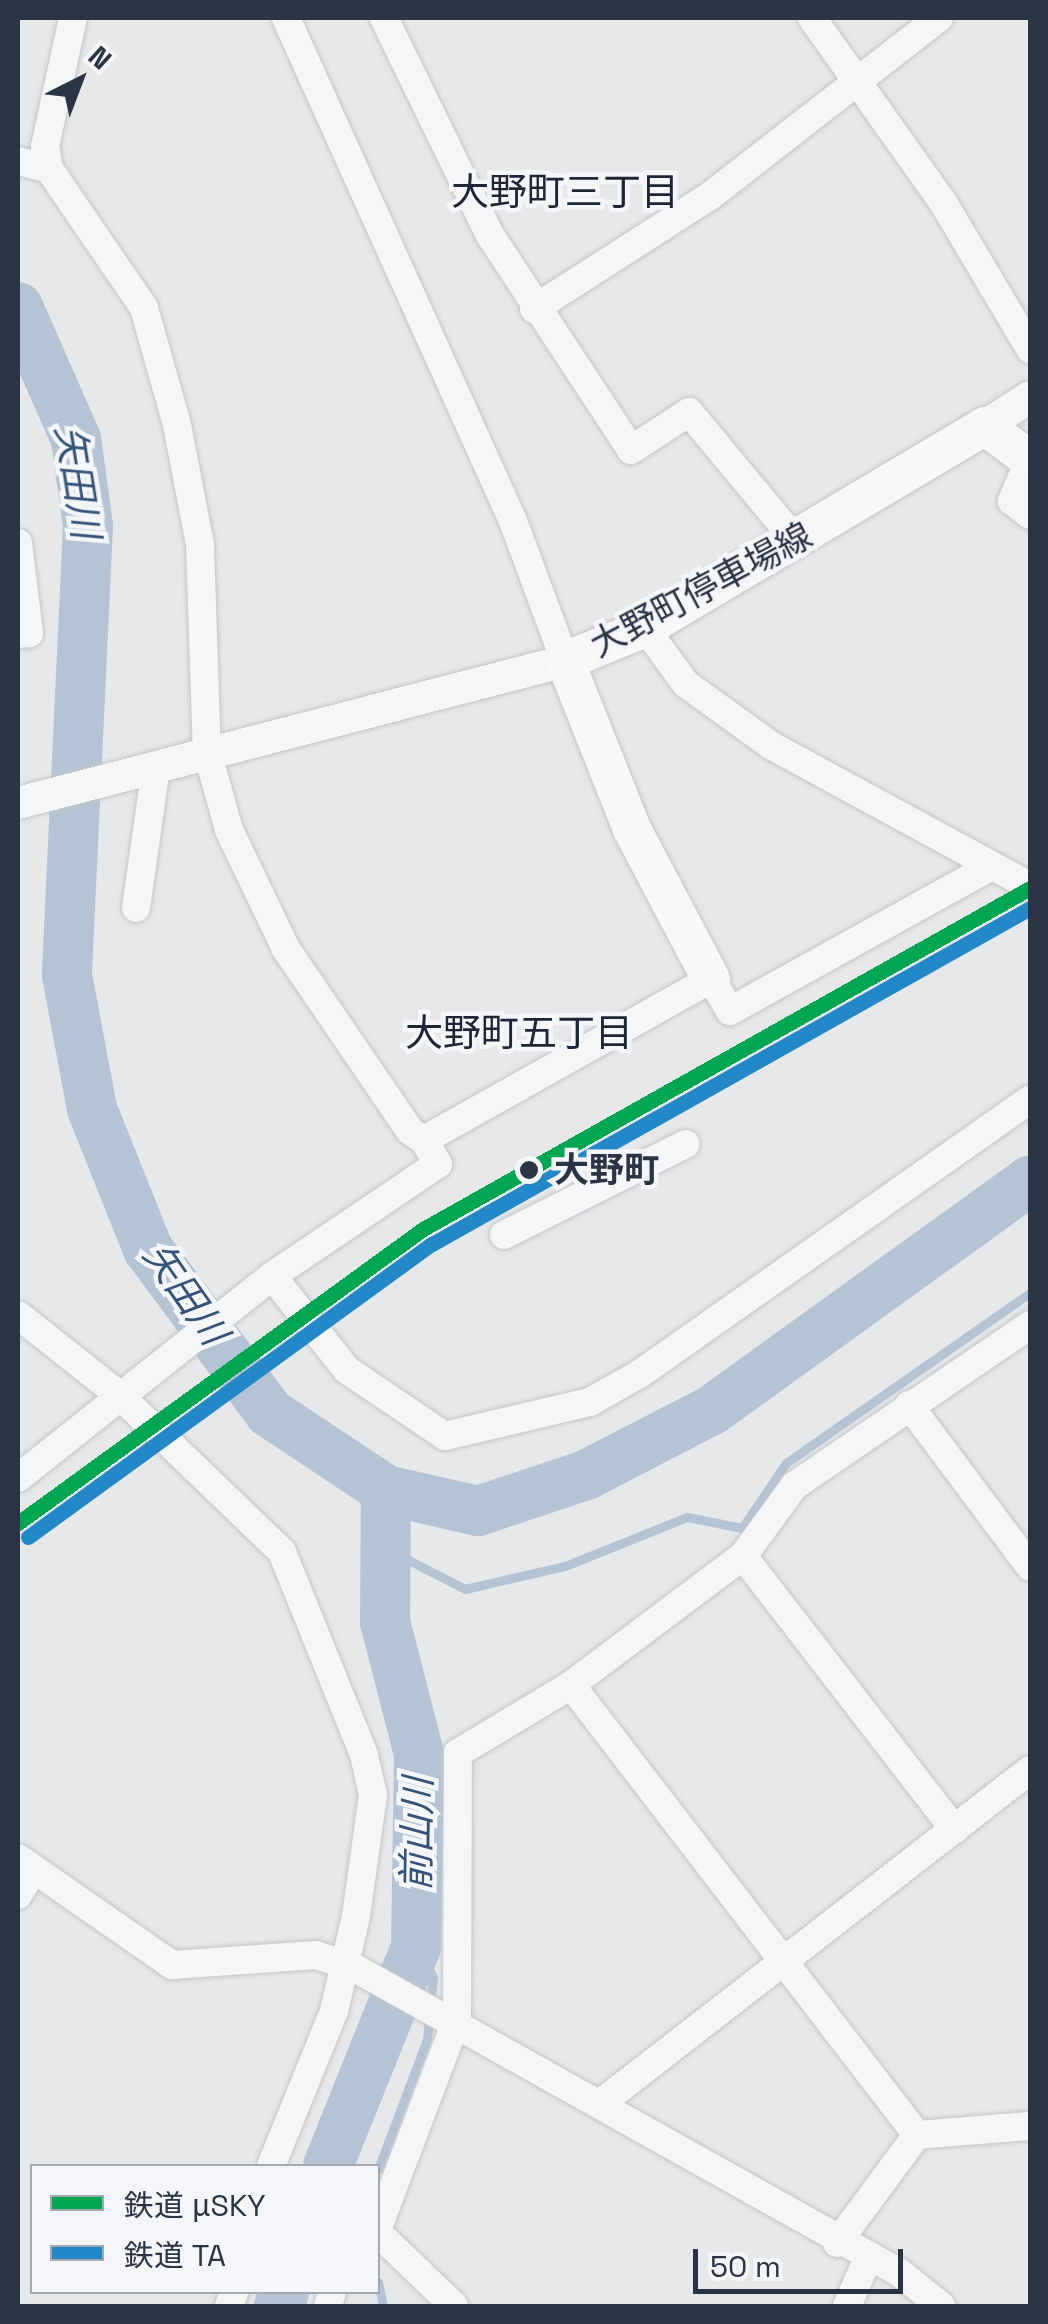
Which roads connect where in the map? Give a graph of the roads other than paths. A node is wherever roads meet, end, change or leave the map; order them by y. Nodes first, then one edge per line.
1 (73, 18) edge
2 (286, 18) edge
3 (384, 18) edge
4 (812, 18) edge
5 (940, 18) edge
6 (860, 81) junction
7 (18, 161) edge
8 (49, 169) junction
9 (534, 309) junction
10 (1030, 349) edge
11 (1030, 397) edge
12 (985, 426) junction
13 (1030, 459) edge
14 (1030, 514) edge
15 (796, 541) junction
16 (18, 543) edge
17 (646, 628) junction
18 (18, 634) edge
19 (565, 661) junction
20 (207, 752) junction
21 (148, 770) junction
22 (18, 803) edge
23 (990, 867) junction
24 (1030, 886) edge
25 (136, 908) dead end
26 (712, 979) junction
27 (1030, 1100) edge
28 (424, 1140) junction
29 (686, 1144) dead end
30 (504, 1235) dead end
31 (272, 1276) junction
32 (18, 1315) edge
33 (1030, 1326) edge
34 (119, 1394) junction
35 (909, 1405) junction
36 (18, 1478) edge
37 (743, 1556) junction
38 (1030, 1567) edge
39 (571, 1686) junction
40 (1030, 1770) edge
41 (955, 1830) junction
42 (22, 1875) edge
43 (781, 1962) junction
44 (347, 1964) junction
45 (450, 2017) junction
46 (601, 2103) junction
47 (1030, 2126) edge
48 (916, 2135) junction
49 (272, 2164) edge
50 (380, 2224) edge
51 (380, 2232) edge
52 (837, 2243) junction
53 (869, 2256) junction
54 (454, 2306) edge
55 (846, 2306) edge
56 (941, 2306) edge

1 - 8 street
2 - 19 street
3 - 9 street
4 - 6 street
5 - 6 street
6 - 9 street
6 - 10 street
7 - 8 street
8 - 20 street
9 - 15 street
11 - 12 street
12 - 13 main road
12 - 15 main road, 大野町停車場線
13 - 14 street
15 - 17 main road, 大野町停車場線
16 - 18 street
17 - 19 main road, 大野町停車場線
17 - 23 street
19 - 20 street
19 - 26 main road, 大野町停車場線
20 - 21 street
20 - 28 street
21 - 22 street
21 - 25 street
23 - 24 street
23 - 26 street
26 - 28 street
27 - 31 street
28 - 31 street
29 - 30 street
31 - 34 street
32 - 34 street
33 - 35 street
34 - 36 street
34 - 44 street
35 - 37 street
35 - 38 street
37 - 39 street
37 - 41 street
39 - 43 street
39 - 45 street
40 - 41 street
41 - 43 street
42 - 44 street
43 - 46 street
43 - 48 street
44 - 45 street
44 - 49 street
45 - 46 street
45 - 50 street
46 - 52 street
47 - 48 street
48 - 52 street
51 - 54 street
52 - 53 street
53 - 55 street
53 - 56 street

